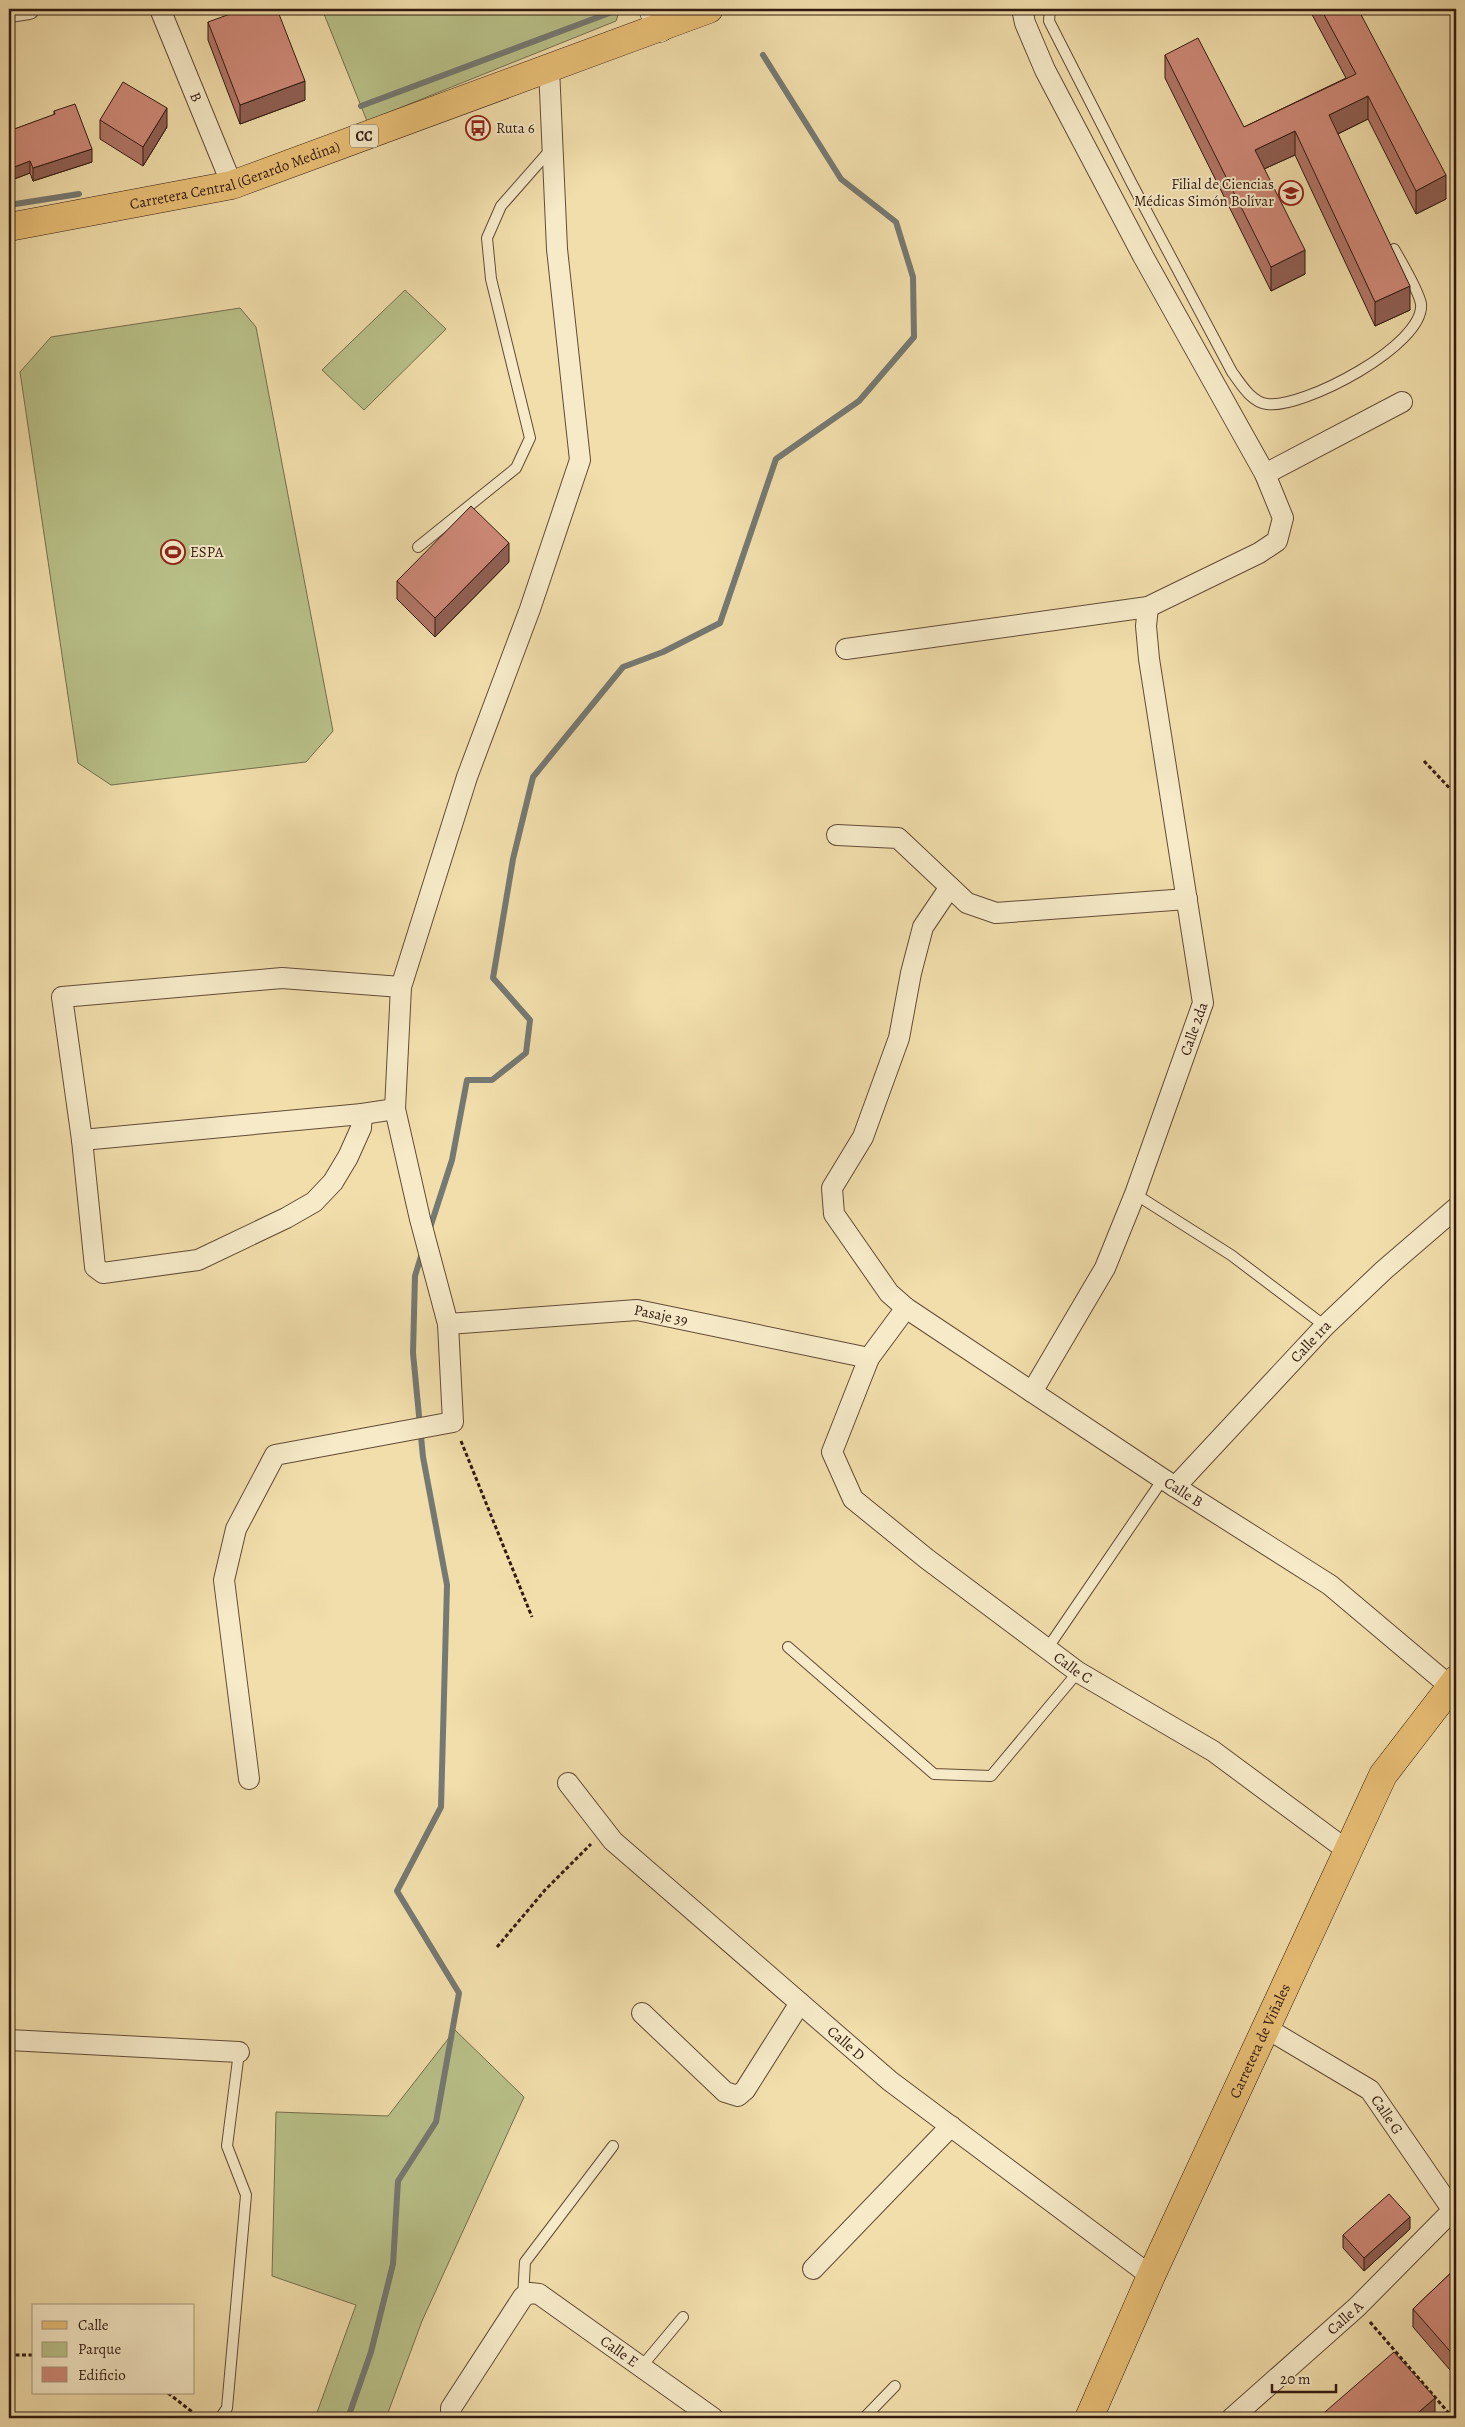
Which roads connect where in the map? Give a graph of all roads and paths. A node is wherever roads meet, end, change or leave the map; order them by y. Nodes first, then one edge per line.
1 (29, 9) edge
2 (160, 9) edge
3 (710, 9) edge
4 (1022, 9) edge
5 (1050, 9) edge
6 (9, 12) edge
7 (657, 18) edge
8 (549, 68) junction
9 (553, 147) junction
10 (232, 185) junction
11 (9, 227) edge
12 (1394, 249) edge
13 (1402, 402) dead end
14 (1265, 474) junction
15 (418, 547) dead end
16 (1148, 607) junction
17 (846, 649) dead end
18 (1424, 761) dead end
19 (1456, 795) edge
20 (837, 835) dead end
21 (950, 887) junction
22 (1187, 899) junction
23 (401, 987) junction
24 (395, 1109) junction
25 (362, 1114) junction
26 (82, 1140) junction
27 (1135, 1194) junction
28 (1456, 1208) edge
29 (906, 1308) junction
30 (448, 1324) junction
31 (1324, 1326) junction
32 (869, 1358) junction
33 (1032, 1392) junction
34 (453, 1422) junction
35 (1169, 1483) junction
36 (532, 1617) dead end
37 (788, 1647) dead end
38 (1047, 1649) junction
39 (1078, 1672) junction
40 (1454, 1683) edge
41 (249, 1779) dead end
42 (568, 1783) dead end
43 (605, 1830) junction
44 (1348, 1851) junction
45 (497, 1947) dead end
46 (800, 2002) junction
47 (642, 2013) dead end
48 (1266, 2028) junction
49 (9, 2040) edge
50 (239, 2052) joint
51 (951, 2126) junction
52 (613, 2146) dead end
53 (1455, 2212) edge
54 (813, 2269) dead end
55 (1151, 2276) junction
56 (523, 2297) junction
57 (1357, 2307) junction
58 (684, 2316) dead end
59 (9, 2355) edge
60 (32, 2355) edge
61 (642, 2366) junction
62 (896, 2386) dead end
63 (169, 2394) edge
64 (200, 2418) edge
65 (220, 2418) edge
66 (451, 2418) edge
67 (714, 2418) edge
68 (864, 2418) edge
69 (1089, 2418) edge
70 (1232, 2418) edge
71 (1453, 2418) edge

1 - 6 street
2 - 10 street, B
3 - 7 main road, Carretera Central (Gerardo Medina) / CC
4 - 14 street
5 - 12 lane
7 - 8 main road, Carretera Central (Gerardo Medina) / CC
8 - 9 street
8 - 10 main road, Carretera Central (Gerardo Medina) / CC
9 - 15 lane
9 - 23 street
10 - 11 main road, Carretera Central (Gerardo Medina) / CC
13 - 14 street
14 - 16 street
16 - 17 street
16 - 22 street, Calle 2da
18 - 19 path
20 - 21 street
21 - 22 street
21 - 29 street, Calle B
22 - 27 street, Calle 2da
23 - 24 street
23 - 26 street
24 - 25 street
24 - 30 street
25 - 26 street
25 - 26 street
27 - 31 lane
27 - 33 street, Calle 2da
28 - 31 street, Calle 1ra
29 - 32 street
29 - 33 street, Calle B
30 - 32 street, Pasaje 39
30 - 34 street
31 - 35 street, Calle 1ra
32 - 38 street, Calle C
33 - 35 street, Calle B
34 - 36 path
34 - 41 street
35 - 38 lane
35 - 40 street, Calle B
37 - 39 lane
38 - 39 street, Calle C
39 - 44 street, Calle C
40 - 44 main road, Carretera de Viñales
42 - 43 street, Calle D
43 - 45 path
43 - 46 street, Calle D
44 - 48 main road, Carretera de Viñales
46 - 47 street
46 - 51 street, Calle D
48 - 53 street, Calle G
48 - 55 main road, Carretera de Viñales
49 - 50 street
50 - 65 lane
51 - 54 street
51 - 55 street, Calle D
52 - 56 lane
53 - 57 street, Calle A
55 - 69 main road, Carretera de Viñales
56 - 61 street, Calle E
56 - 66 street
57 - 70 street, Calle A
57 - 71 path
58 - 61 lane
59 - 60 path
61 - 67 street, Calle E
62 - 68 lane
63 - 64 path

